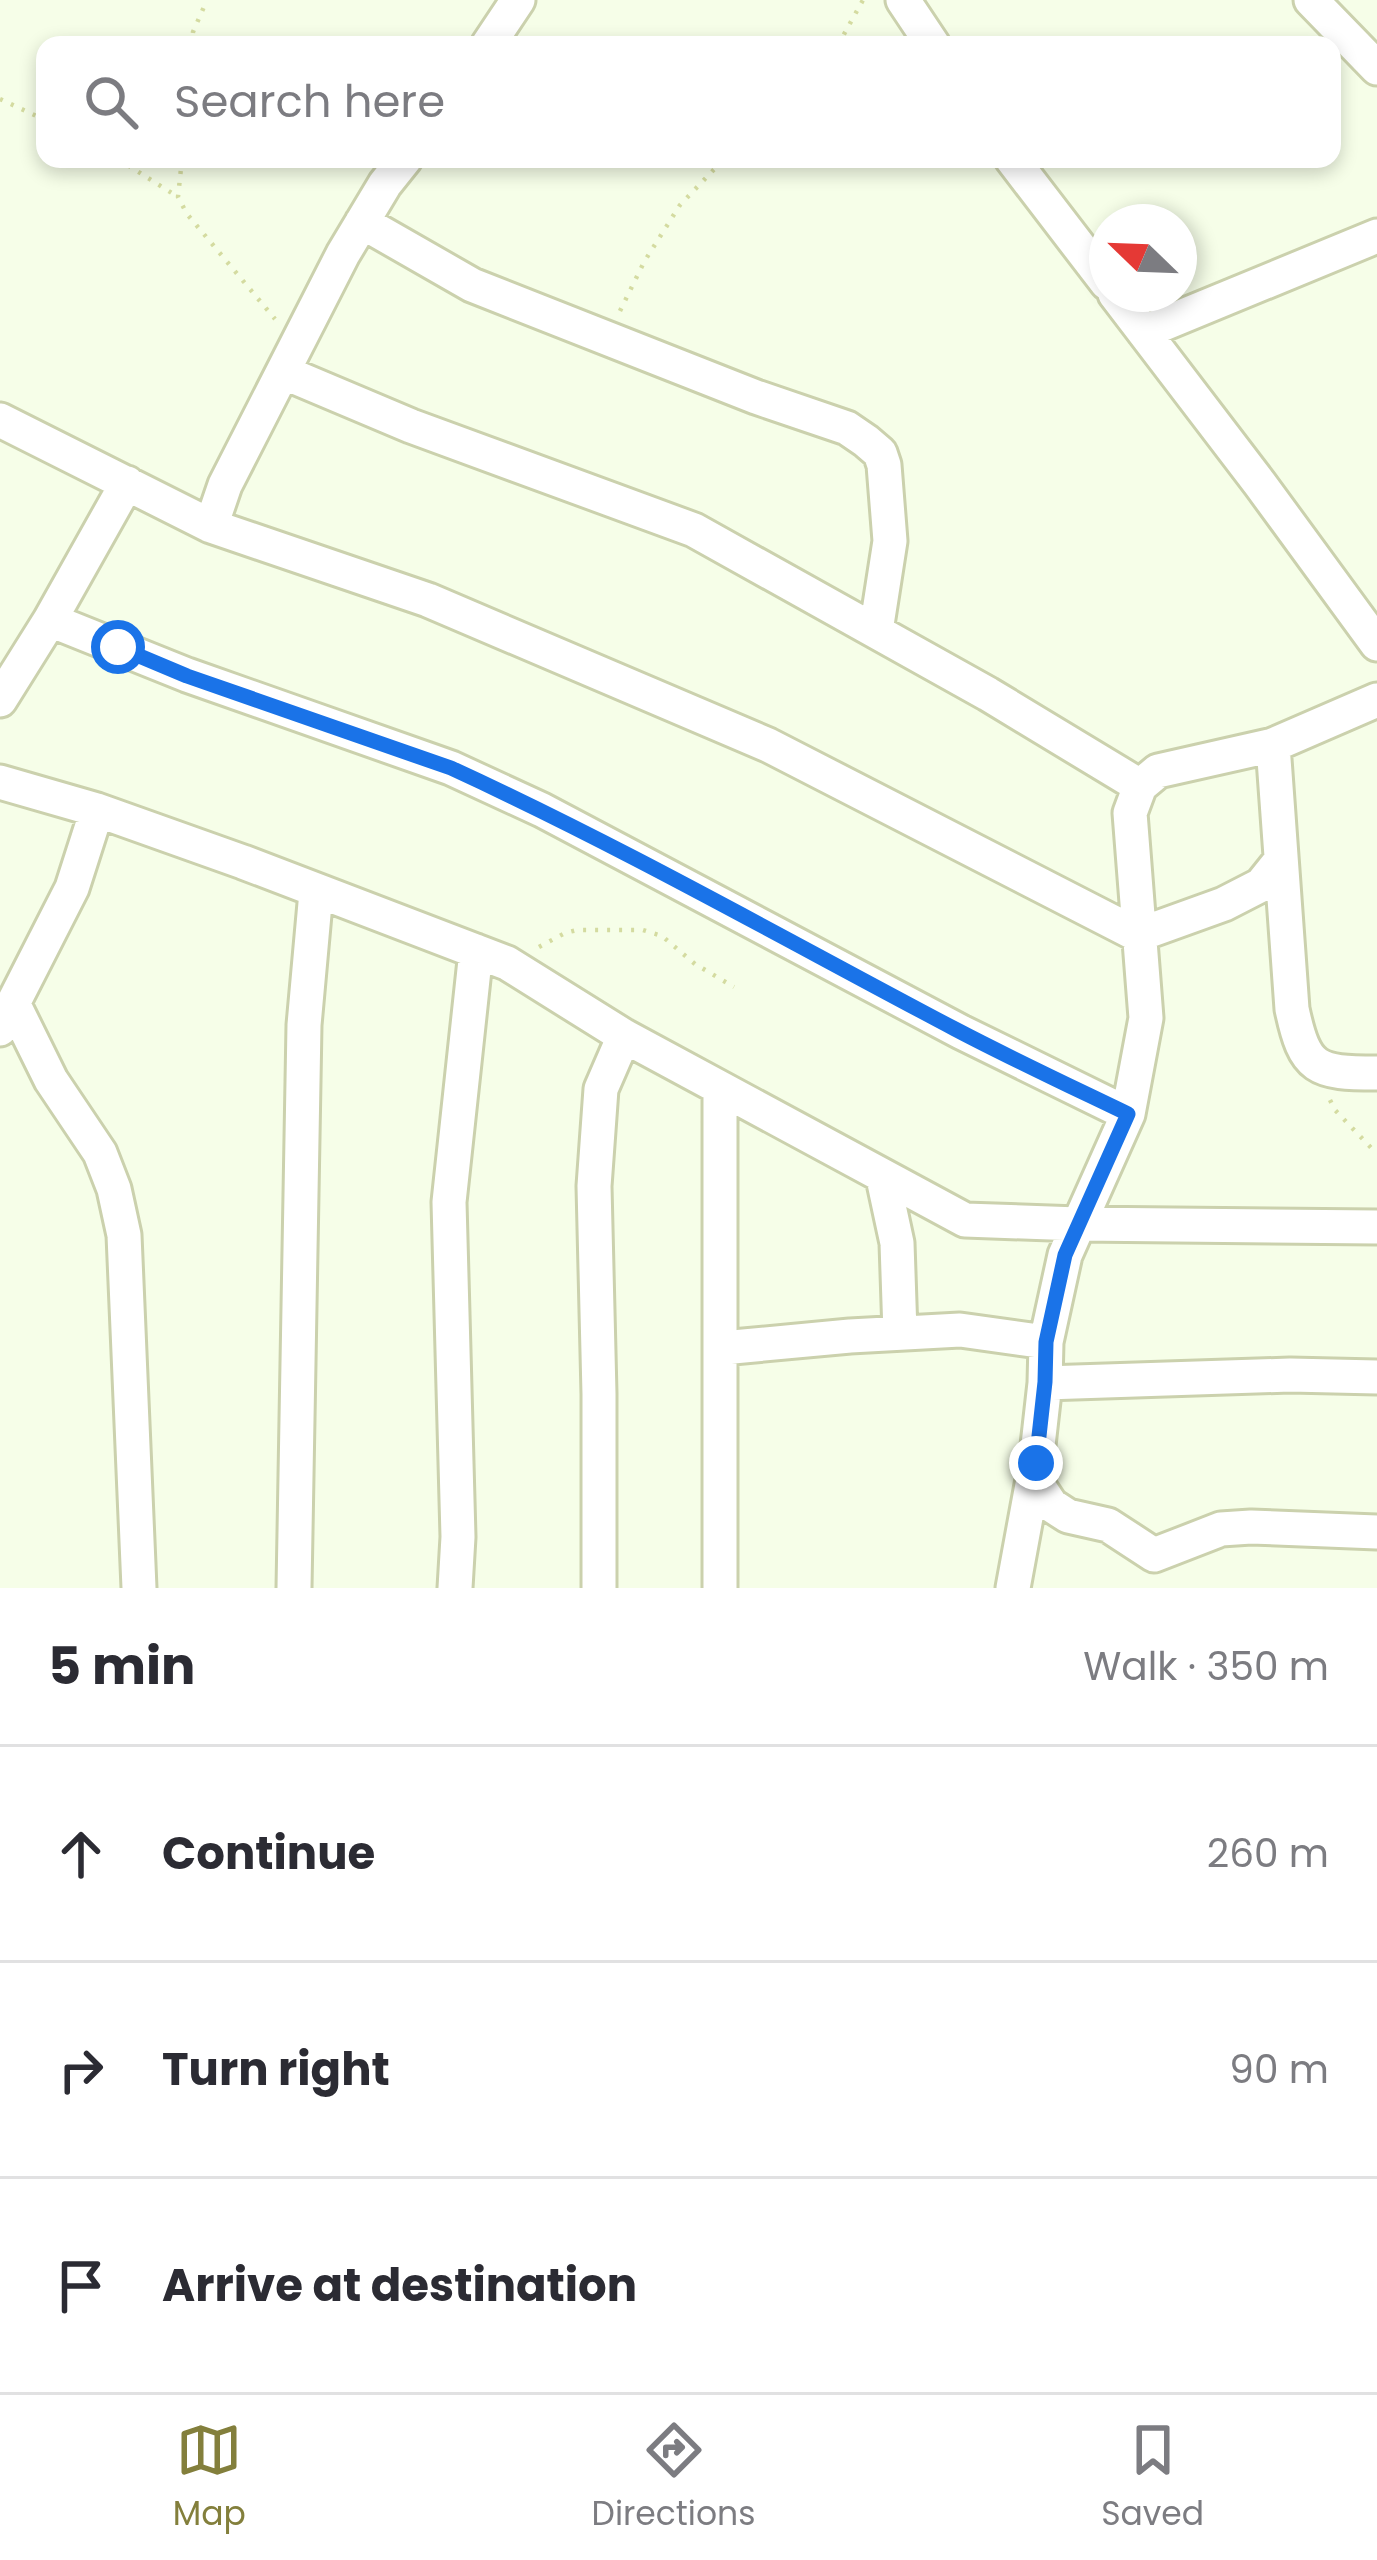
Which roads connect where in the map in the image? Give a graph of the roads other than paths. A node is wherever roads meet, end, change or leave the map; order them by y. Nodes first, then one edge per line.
1 (518, 0) edge
2 (903, 0) edge
3 (1312, 0) edge
4 (494, 36) edge
5 (927, 36) edge
6 (1377, 68) edge
7 (398, 168) edge
8 (1019, 168) edge
9 (362, 222) junction
10 (1377, 236) edge
11 (1089, 260) edge
12 (1129, 312) edge
13 (1144, 332) junction
14 (290, 359) junction
15 (0, 420) edge
16 (127, 483) junction
17 (211, 526) junction
18 (50, 620) junction
19 (876, 631) junction
20 (1377, 644) edge
21 (0, 700) edge
22 (1377, 700) edge
23 (1273, 745) junction
24 (0, 782) edge
25 (1140, 786) junction
26 (97, 810) junction
27 (1281, 860) junction
28 (316, 892) junction
29 (1138, 935) junction
30 (491, 957) junction
31 (7, 1017) edge
32 (624, 1036) junction
33 (1377, 1072) edge
34 (720, 1088) junction
35 (1128, 1114) junction
36 (883, 1178) junction
37 (1078, 1224) junction
38 (1377, 1227) edge
39 (900, 1334) junction
40 (1046, 1342) junction
41 (722, 1348) junction
42 (1377, 1377) edge
43 (1045, 1382) junction
44 (1034, 1478) junction
45 (1377, 1532) edge
46 (139, 1588) edge
47 (294, 1588) edge
48 (455, 1588) edge
49 (599, 1588) edge
50 (720, 1588) edge
51 (1013, 1588) edge

1 - 4 street
2 - 5 street
3 - 6 street
7 - 9 street
8 - 11 street
9 - 14 street
9 - 19 street
10 - 13 street
12 - 13 street
13 - 20 street
14 - 17 street
14 - 19 street
15 - 16 street
16 - 17 street
16 - 18 street
17 - 29 street
18 - 21 street
18 - 35 street
19 - 25 street
22 - 23 street
23 - 25 street
23 - 27 street
24 - 26 street
25 - 29 street
26 - 28 street
26 - 31 street
27 - 29 street
27 - 33 street
28 - 30 street
28 - 47 street
29 - 35 street
30 - 32 street
30 - 48 street
31 - 46 street
32 - 34 street
32 - 49 street
34 - 36 street
34 - 41 street
35 - 37 street
36 - 37 street
36 - 39 street
37 - 38 street
37 - 40 street
39 - 40 street
39 - 41 street
40 - 43 street
41 - 50 street
42 - 43 street
43 - 44 street
44 - 45 street
44 - 51 street

